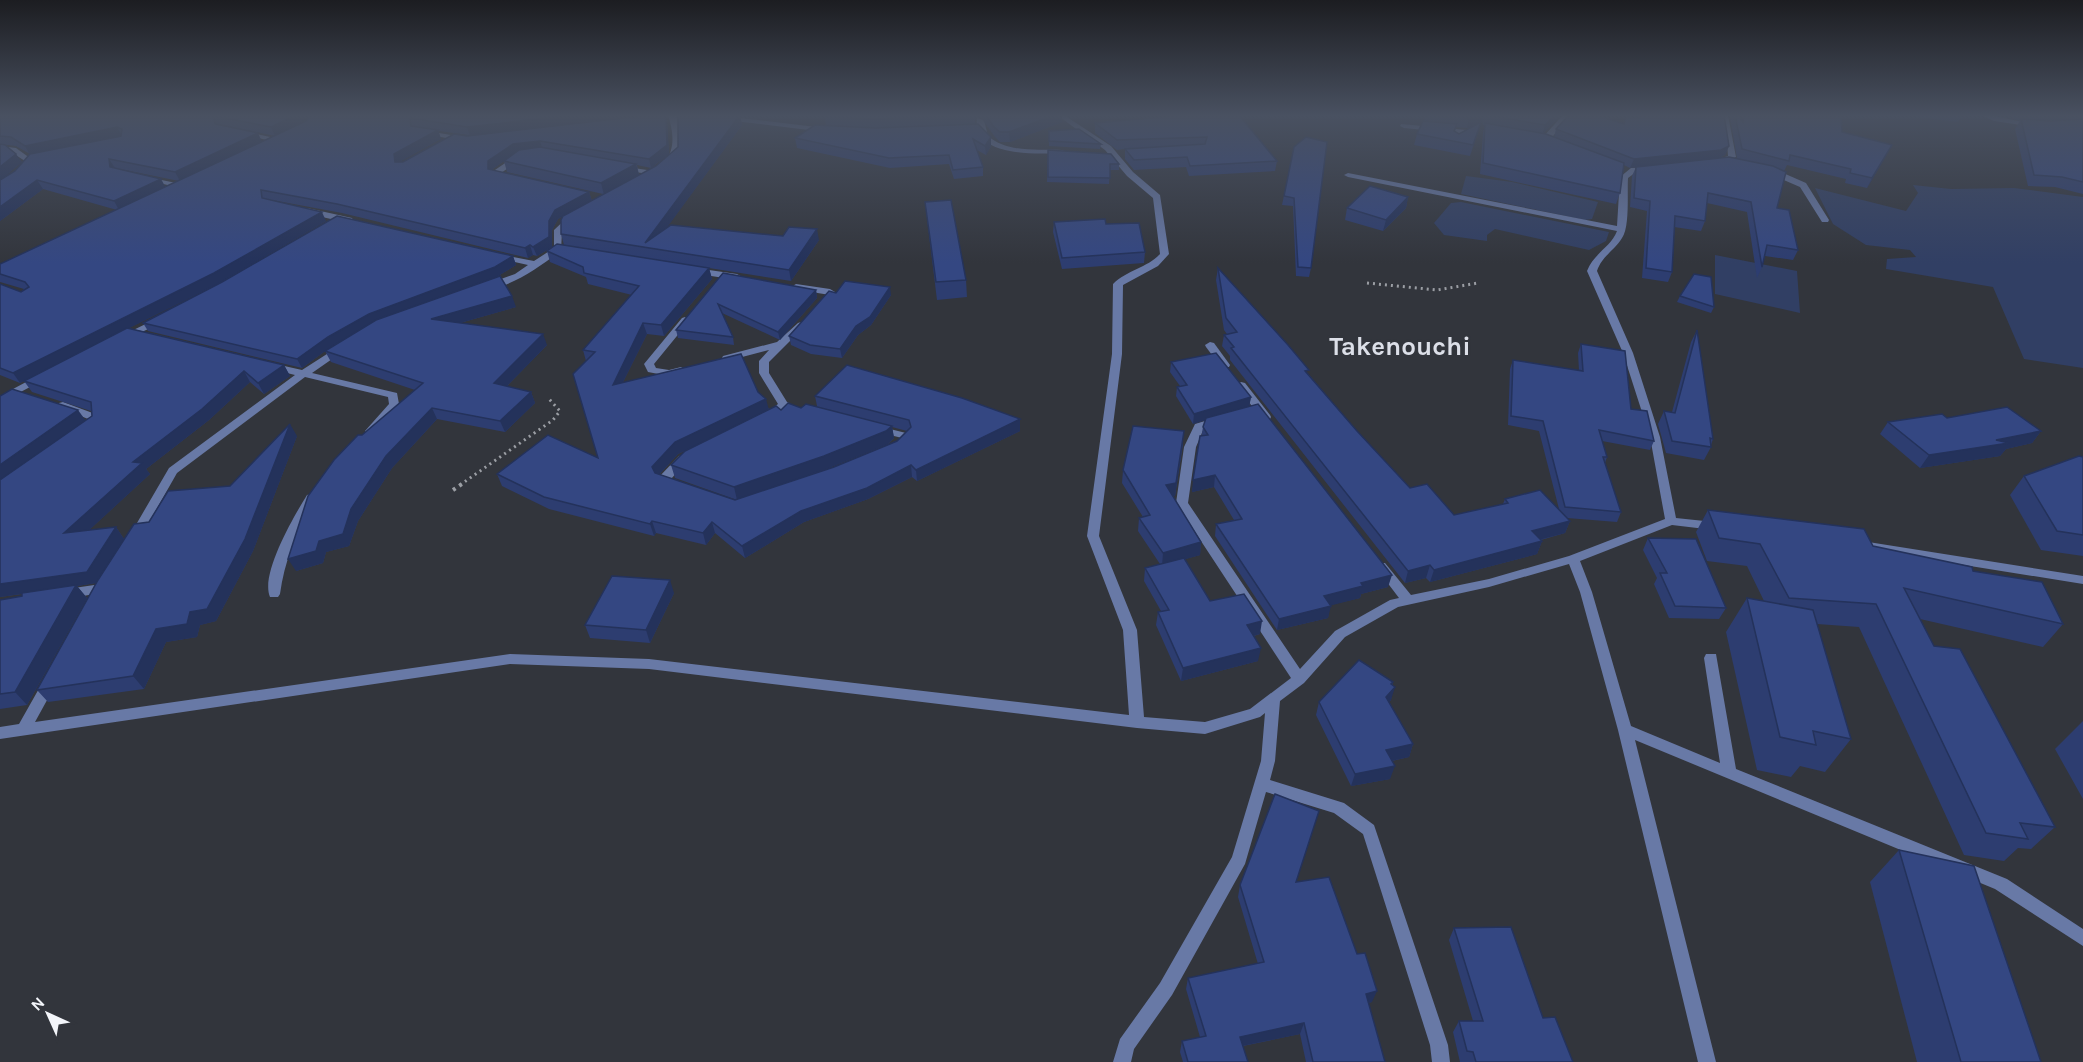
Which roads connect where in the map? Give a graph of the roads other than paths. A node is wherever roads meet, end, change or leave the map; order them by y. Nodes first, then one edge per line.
1 (27, 165) edge
2 (511, 165) edge
3 (664, 165) edge
4 (1124, 165) edge
5 (610, 166) edge
6 (1666, 167) edge
7 (1618, 168) edge
8 (1759, 168) edge
9 (1629, 172) junction
10 (654, 173) junction
11 (1348, 175) dead end
12 (140, 177) edge
13 (510, 179) edge
14 (191, 181) edge
15 (634, 183) edge
16 (181, 186) junction
17 (0, 188) edge
18 (170, 191) edge
19 (300, 210) edge
20 (579, 213) edge
21 (341, 218) junction
22 (1825, 220) dead end
23 (331, 224) edge
24 (364, 224) edge
25 (1620, 229) junction
26 (558, 249) junction
27 (570, 251) edge
28 (491, 254) edge
29 (537, 265) junction
30 (687, 269) edge
31 (722, 275) junction
32 (744, 278) edge
33 (715, 284) edge
34 (787, 285) edge
35 (475, 291) edge
36 (823, 301) edge
37 (693, 311) edge
38 (171, 314) edge
39 (808, 318) edge
40 (133, 333) junction
41 (155, 338) edge
42 (785, 343) junction
43 (111, 344) edge
44 (347, 345) edge
45 (1210, 345) dead end
46 (716, 361) edge
47 (258, 363) edge
48 (692, 367) edge
49 (52, 372) edge
50 (304, 374) junction
51 (15, 392) junction
52 (0, 400) edge
53 (783, 404) junction
54 (796, 408) edge
55 (1229, 417) edge
56 (754, 424) edge
57 (862, 425) edge
58 (1274, 427) edge
59 (83, 431) edge
60 (365, 437) edge
61 (892, 448) edge
62 (693, 454) edge
63 (320, 485) edge
64 (684, 487) edge
65 (1671, 521) junction
66 (1728, 528) edge
67 (1853, 543) edge
68 (129, 548) edge
69 (1372, 555) edge
70 (1573, 559) junction
71 (111, 575) edge
72 (2083, 580) edge
73 (101, 589) junction
74 (274, 594) dead end
75 (56, 596) edge
76 (1408, 600) junction
77 (90, 610) edge
78 (1711, 658) dead end
79 (57, 670) edge
80 (1299, 679) junction
81 (1273, 700) junction
82 (1137, 722) junction
83 (1624, 730) junction
84 (23, 731) junction
85 (0, 733) edge
86 (1730, 772) junction
87 (1261, 784) junction
88 (2083, 938) edge
89 (1122, 1062) edge
90 (1441, 1062) edge
91 (1707, 1062) edge

1 - 17 street
2 - 13 street
3 - 10 street
4 - 82 street
5 - 10 street
6 - 9 street
7 - 9 street
8 - 22 street
9 - 25 street
10 - 15 street
11 - 25 street
12 - 16 street
14 - 16 street
16 - 18 street
19 - 21 street
20 - 26 street
21 - 23 street
21 - 24 street
25 - 65 street
26 - 27 street
26 - 29 street
28 - 29 street
29 - 35 street
30 - 31 street
31 - 32 street
31 - 33 street
34 - 36 street
37 - 48 street
38 - 40 street
39 - 42 street
40 - 41 street
40 - 43 street
42 - 46 street
42 - 53 street
44 - 50 street
45 - 58 street
47 - 50 street
49 - 51 street
50 - 60 street
50 - 68 street
51 - 52 street
51 - 59 street
53 - 54 street
53 - 56 street
55 - 80 street
57 - 61 street
62 - 64 street
63 - 74 street
65 - 66 street
65 - 70 street
67 - 72 street
69 - 76 street
70 - 76 street
70 - 83 street
71 - 73 street
73 - 75 street
73 - 77 street
76 - 80 street
78 - 86 street
79 - 84 street
80 - 81 street
81 - 82 street
81 - 87 street
82 - 84 street
83 - 86 street
83 - 91 street
84 - 85 street
86 - 88 street
87 - 89 street
87 - 90 street

